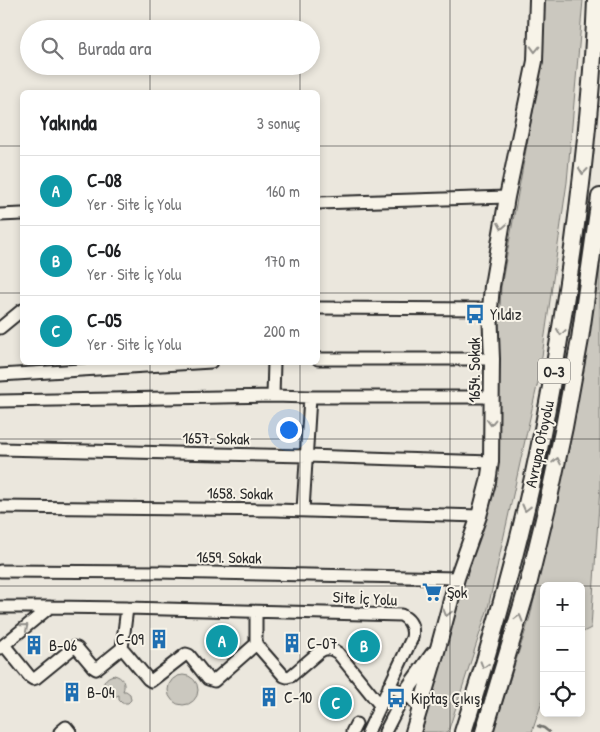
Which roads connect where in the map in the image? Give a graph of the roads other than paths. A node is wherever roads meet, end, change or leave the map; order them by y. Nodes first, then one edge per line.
1 (537, 0) edge
2 (596, 0) edge
3 (508, 197) junction
4 (600, 197) edge
5 (320, 203) edge
6 (0, 214) edge
7 (20, 214) edge
8 (320, 308) edge
9 (490, 309) junction
10 (20, 312) edge
11 (0, 328) edge
12 (320, 360) edge
13 (492, 360) junction
14 (162, 365) edge
15 (274, 365) edge
16 (0, 375) edge
17 (273, 396) junction
18 (310, 397) junction
19 (491, 398) junction
20 (0, 401) edge
21 (0, 449) edge
22 (307, 456) junction
23 (490, 462) junction
24 (0, 507) edge
25 (304, 510) junction
26 (479, 516) junction
27 (0, 571) edge
28 (457, 578) junction
29 (0, 607) edge
30 (50, 607) junction
31 (127, 608) junction
32 (256, 612) junction
33 (256, 644) junction
34 (2, 646) edge
35 (122, 648) junction
36 (438, 648) junction
37 (396, 672) junction
38 (413, 680) junction
39 (390, 686) junction
40 (404, 693) junction
41 (380, 705) junction
42 (420, 708) junction
43 (60, 732) edge
44 (70, 732) edge
45 (368, 732) edge
46 (385, 732) edge
47 (412, 732) edge
48 (462, 732) edge
49 (484, 732) edge

1 -> 3 main road, 1654. Sokak
2 -> 48 highway, Avrupa Otoyolu / O-3
3 - 5 street
3 -> 9 main road, 1654. Sokak
49 -> 4 highway, Avrupa Otoyolu / O-3
6 - 7 street
8 - 9 street
9 - 13 main road, 1654. Sokak
10 - 11 street
12 - 13 street
13 - 19 main road, 1654. Sokak
14 - 16 street
15 - 17 street
17 - 18 street
17 - 20 street
18 - 19 street
18 - 22 street
19 -> 23 main road, 1654. Sokak
21 - 22 street, 1657. Sokak
22 - 23 street, 1657. Sokak
22 - 25 street
23 - 26 main road, 1654. Sokak
24 - 25 street, 1658. Sokak
25 - 26 street, 1658. Sokak
26 - 28 main road, 1654. Sokak
27 - 28 street, 1659. Sokak
28 -> 36 main road, 1654. Sokak
29 - 30 street, Site İç Yolu
30 - 31 street, Site İç Yolu
34 -> 30 street
31 - 32 street, Site İç Yolu
31 - 35 street
32 - 33 street
32 - 37 street, Site İç Yolu
33 - 35 street
33 - 41 street
34 - 35 street
36 - 38 main road
36 - 42 main road, 1654. Sokak
37 - 38 street
37 - 39 street, Site İç Yolu
38 - 40 main road
39 - 40 street
39 - 41 street, Site İç Yolu
40 - 42 main road
40 - 46 street
41 - 45 street, Site İç Yolu
42 - 47 main road, 1654. Sokak
43 - 44 street

